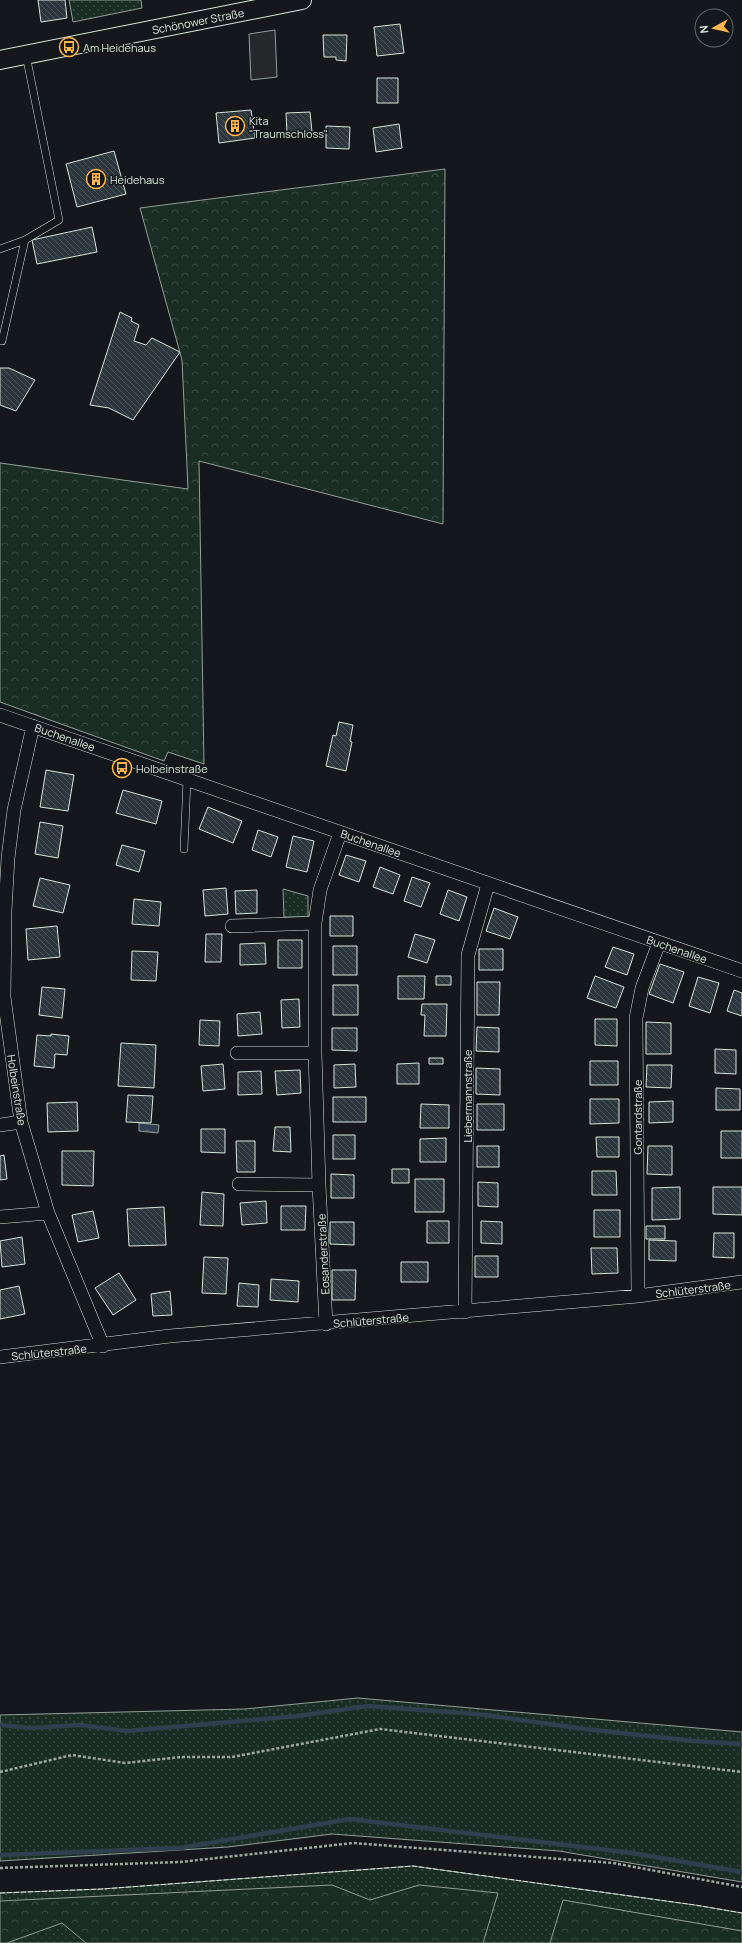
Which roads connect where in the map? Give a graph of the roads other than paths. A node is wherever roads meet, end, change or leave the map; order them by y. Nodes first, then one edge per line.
1 (302, 0) edge
2 (26, 55) junction
3 (0, 60) edge
4 (26, 240) junction
5 (0, 249) edge
6 (2, 342) dead end
7 (0, 715) edge
8 (33, 726) junction
9 (187, 780) junction
10 (340, 833) junction
11 (184, 849) dead end
12 (4, 869) edge
13 (488, 884) junction
14 (316, 923) junction
15 (232, 926) dead end
16 (659, 943) junction
17 (742, 971) edge
18 (2, 997) edge
19 (237, 1053) dead end
20 (315, 1053) junction
21 (21, 1122) junction
22 (0, 1125) edge
23 (239, 1184) dead end
24 (319, 1185) junction
25 (48, 1213) junction
26 (0, 1217) edge
27 (742, 1282) edge
28 (638, 1296) junction
29 (465, 1312) junction
30 (326, 1324) junction
31 (103, 1346) junction
32 (0, 1357) edge

1 - 2 street, Schönower Straße
2 - 3 street, Schönower Straße
2 - 4 lane
4 - 5 lane
4 - 6 lane
7 - 8 street, Buchenallee
8 - 9 street, Buchenallee
8 - 12 street, Holbeinstraße
9 - 10 street, Buchenallee
9 - 11 lane
10 - 13 street, Buchenallee
10 - 14 street, Eosanderstraße
12 - 18 street, Holbeinstraße
13 - 16 street, Buchenallee
13 - 29 street, Liebermannstraße
14 - 15 street
14 - 20 street, Eosanderstraße
16 - 17 street, Buchenallee
16 - 28 street, Gontardstraße
18 - 21 street, Holbeinstraße
19 - 20 street
20 - 24 street, Eosanderstraße
21 - 22 street
21 - 25 street, Holbeinstraße
23 - 24 street
24 - 30 street, Eosanderstraße
25 - 26 street
25 - 31 street, Holbeinstraße
27 - 28 street, Schlüterstraße
28 - 29 street, Schlüterstraße
29 - 30 street, Schlüterstraße
30 - 31 street, Schlüterstraße
31 - 32 street, Schlüterstraße

